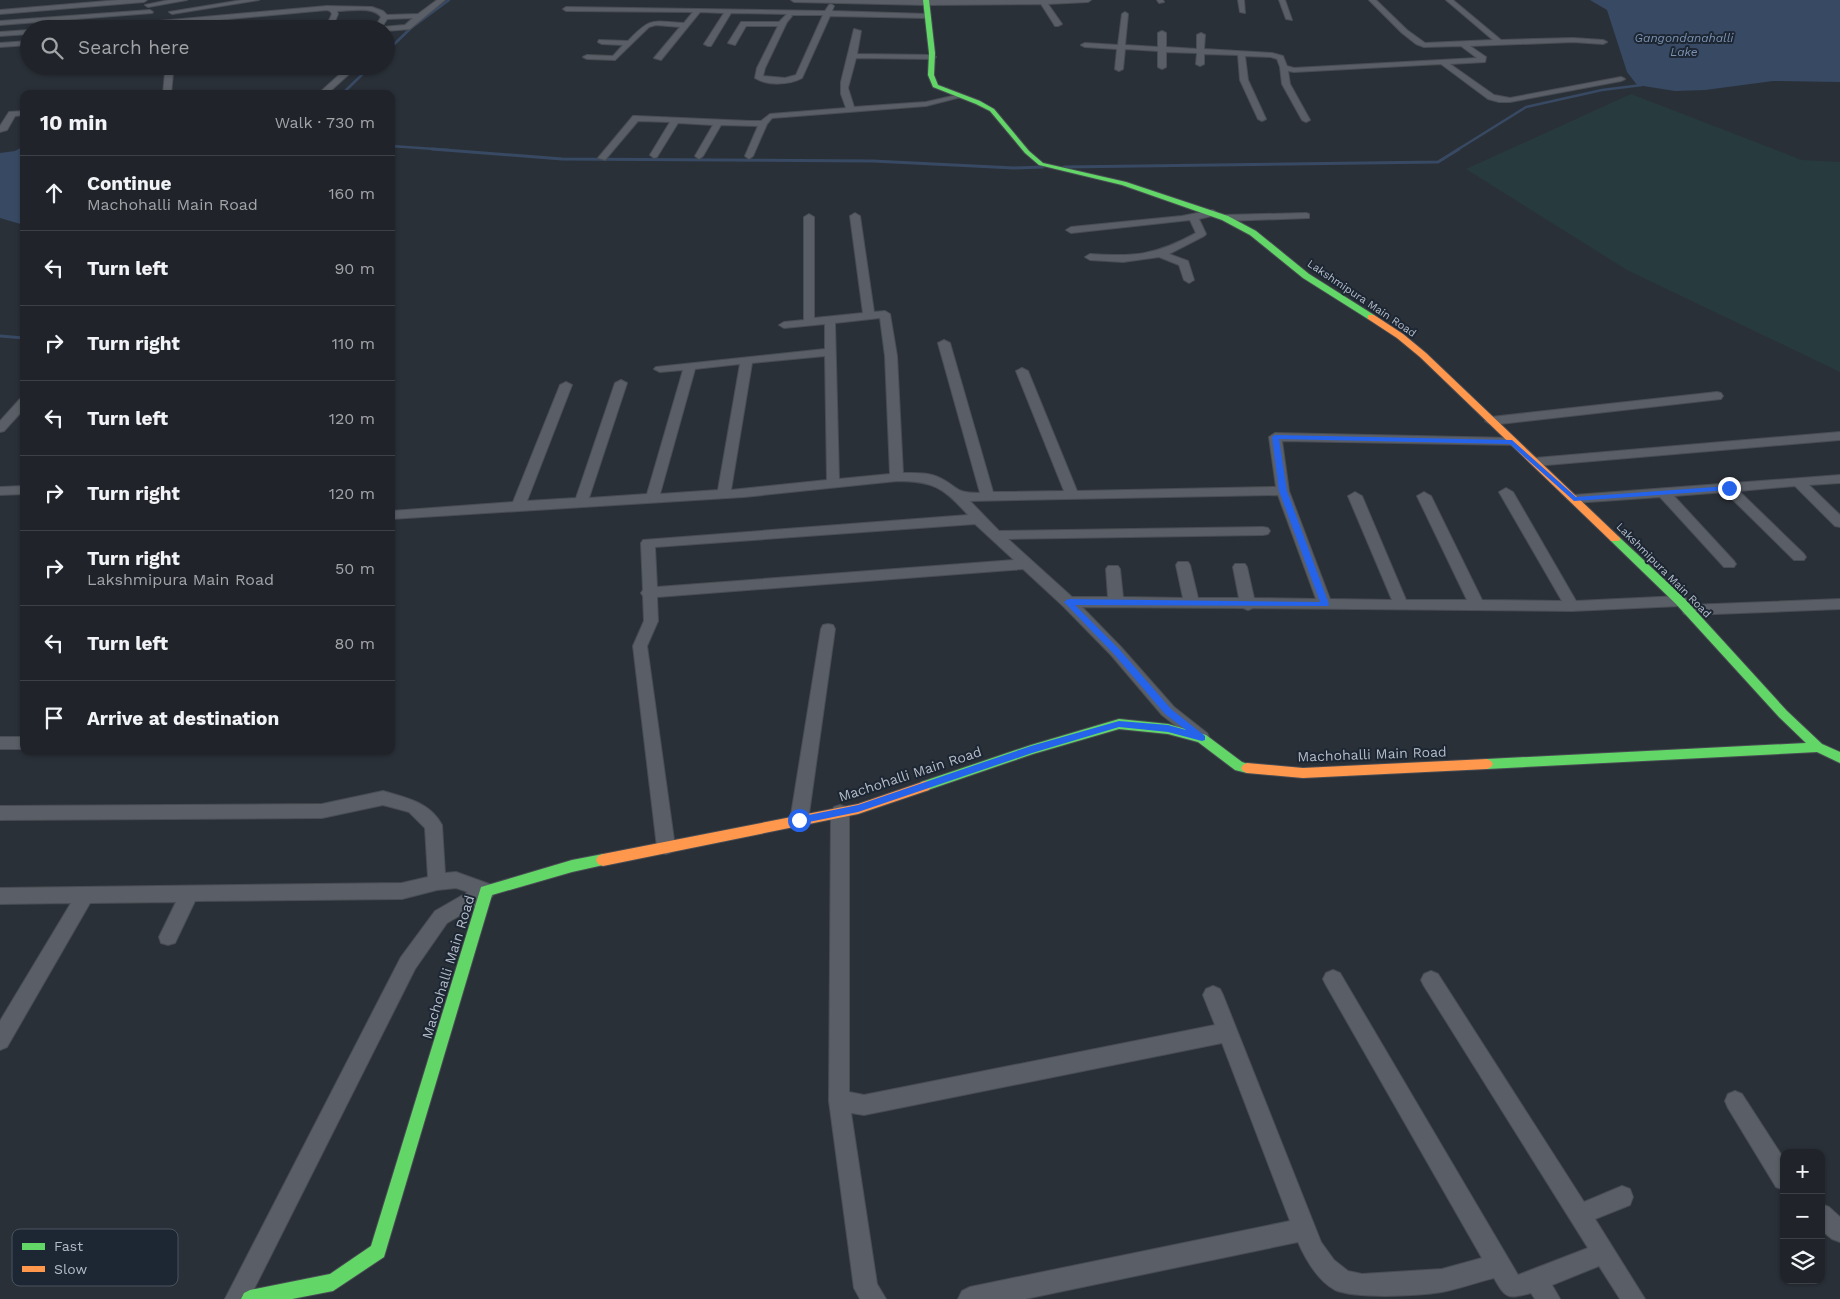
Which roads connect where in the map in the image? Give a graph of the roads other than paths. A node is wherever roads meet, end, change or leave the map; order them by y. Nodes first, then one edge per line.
1 (184, 0) edge
2 (256, 0) edge
3 (442, 0) edge
4 (794, 0) edge
5 (833, 0) edge
6 (1088, 0) edge
7 (1242, 0) edge
8 (1282, 0) edge
9 (1372, 0) edge
10 (1448, 0) edge
11 (1042, 1) edge
12 (926, 2) edge
13 (148, 6) edge
14 (333, 9) junction
15 (566, 9) dead end
16 (698, 10) junction
17 (729, 11) junction
18 (0, 12) edge
19 (1243, 12) dead end
20 (791, 13) junction
21 (827, 14) junction
22 (1125, 14) dead end
23 (420, 16) junction
24 (927, 16) junction
25 (385, 17) junction
26 (1290, 18) dead end
27 (26, 20) edge
28 (152, 20) edge
29 (207, 20) edge
30 (333, 20) edge
31 (383, 20) edge
32 (20, 21) edge
33 (784, 22) junction
34 (0, 23) edge
35 (1058, 24) dead end
36 (685, 25) junction
37 (395, 28) edge
38 (858, 31) dead end
39 (20, 33) edge
40 (1162, 33) dead end
41 (0, 34) edge
42 (1201, 35) dead end
43 (602, 42) dead end
44 (1603, 42) dead end
45 (629, 43) junction
46 (1500, 43) junction
47 (20, 44) edge
48 (708, 44) dead end
49 (732, 44) dead end
50 (1419, 44) junction
51 (0, 45) edge
52 (1085, 45) dead end
53 (1464, 45) junction
54 (1122, 47) junction
55 (1162, 49) junction
56 (1201, 51) junction
57 (1241, 53) junction
58 (853, 56) junction
59 (932, 57) junction
60 (587, 58) dead end
61 (658, 58) dead end
62 (1443, 62) junction
63 (1200, 64) dead end
64 (1162, 67) dead end
65 (1284, 67) junction
66 (1119, 69) dead end
67 (169, 75) edge
68 (344, 75) edge
69 (1621, 79) dead end
70 (167, 90) edge
71 (327, 90) edge
72 (957, 97) junction
73 (851, 110) junction
74 (20, 113) edge
75 (1262, 119) dead end
76 (1306, 120) dead end
77 (676, 121) junction
78 (763, 123) junction
79 (718, 124) junction
80 (0, 129) edge
81 (654, 155) dead end
82 (699, 156) dead end
83 (749, 156) dead end
84 (602, 158) dead end
85 (1213, 213) junction
86 (855, 216) dead end
87 (1306, 216) dead end
88 (809, 217) dead end
89 (1193, 217) junction
90 (1225, 218) junction
91 (1071, 230) dead end
92 (1162, 255) junction
93 (1090, 257) dead end
94 (1189, 280) dead end
95 (868, 316) junction
96 (830, 321) junction
97 (809, 322) junction
98 (784, 325) dead end
99 (944, 343) dead end
100 (830, 352) junction
101 (747, 360) junction
102 (690, 366) junction
103 (660, 369) dead end
104 (1022, 371) dead end
105 (621, 383) dead end
106 (566, 385) dead end
107 (1717, 396) dead end
108 (20, 406) edge
109 (1491, 421) junction
110 (0, 428) edge
111 (1840, 436) edge
112 (1512, 442) junction
113 (1535, 462) junction
114 (897, 477) junction
115 (1840, 479) edge
116 (1798, 482) junction
117 (833, 484) junction
118 (1729, 488) junction
119 (0, 490) edge
120 (19, 490) edge
121 (1283, 491) junction
122 (1506, 492) dead end
123 (1664, 493) junction
124 (724, 494) junction
125 (1072, 495) junction
126 (1355, 496) dead end
127 (1424, 496) dead end
128 (959, 497) junction
129 (988, 497) junction
130 (652, 498) junction
131 (1574, 499) junction
132 (581, 502) junction
133 (518, 506) junction
134 (395, 515) edge
135 (978, 519) junction
136 (1840, 523) edge
137 (1263, 531) dead end
138 (995, 535) junction
139 (1799, 557) dead end
140 (1025, 564) junction
141 (1729, 564) dead end
142 (1183, 565) dead end
143 (1240, 567) dead end
144 (1113, 569) dead end
145 (648, 593) junction
146 (1068, 602) junction
147 (1116, 603) junction
148 (1192, 604) junction
149 (1325, 604) junction
150 (1401, 604) junction
151 (1476, 604) junction
152 (1840, 604) edge
153 (1248, 605) junction
154 (1572, 606) junction
155 (1684, 606) junction
156 (828, 628) dead end
157 (1202, 738) junction
158 (20, 742) edge
159 (0, 744) edge
160 (1818, 747) junction
161 (1840, 758) edge
162 (840, 812) junction
163 (0, 813) edge
164 (799, 820) junction
165 (666, 847) junction
166 (437, 882) junction
167 (486, 891) junction
168 (190, 894) junction
169 (85, 895) junction
170 (0, 896) edge
171 (168, 937) dead end
172 (1333, 980) dead end
173 (1431, 980) dead end
174 (1213, 995) dead end
175 (1227, 1032) junction
176 (0, 1040) edge
177 (839, 1101) junction
178 (1735, 1101) dead end
179 (1780, 1173) edge
180 (1622, 1197) dead end
181 (1579, 1215) junction
182 (1825, 1218) edge
183 (1305, 1229) junction
184 (1840, 1231) edge
185 (1604, 1253) junction
186 (1499, 1265) junction
187 (1536, 1280) junction
188 (237, 1299) edge
189 (250, 1299) edge
190 (874, 1299) edge
191 (970, 1299) edge
192 (1548, 1299) edge
193 (1633, 1299) edge

1 - 13 street
2 - 13 street
3 - 23 street
4 - 5 street
5 - 12 street
5 - 21 street
6 - 11 street
7 - 19 street
8 - 26 street
9 - 50 street
10 - 46 street
11 - 12 street
11 - 35 street
12 - 24 main road, Lakshmipura Main Road
13 - 18 street
13 - 27 street
13 - 28 street
14 - 25 street
14 - 29 street
14 - 30 street
15 - 16 street
16 - 17 street
16 - 36 street
17 - 20 street
17 - 48 street
20 - 21 street
20 - 33 street
21 - 24 street
21 - 33 street
22 - 54 street
23 - 25 street
23 - 37 street
24 - 59 main road, Lakshmipura Main Road
25 - 31 street
32 - 34 street
33 - 49 street
36 - 45 street
36 - 61 street
38 - 58 street
39 - 41 street
40 - 55 street
42 - 56 street
43 - 45 street
44 - 46 street
45 - 60 street
46 - 53 street
47 - 51 street
50 - 53 street
50 - 62 street
52 - 54 street
53 - 62 street
54 - 55 street
54 - 66 street
55 - 56 street
55 - 64 street
56 - 57 street
56 - 63 street
57 - 65 street
57 - 75 street
58 - 59 street
58 - 73 street
59 - 72 main road, Lakshmipura Main Road
62 - 65 street
62 - 69 street
65 - 76 street
67 - 70 street
68 - 71 street
72 - 73 street
72 - 85 main road, Lakshmipura Main Road
73 - 78 street
74 - 80 street
77 - 79 street
77 - 81 street
77 - 84 street
78 - 79 street
78 - 83 street
79 - 82 street
85 - 89 street
85 - 90 main road, Lakshmipura Main Road
86 - 95 street
87 - 90 street
88 - 97 street
89 - 91 street
89 - 92 street
90 - 109 main road, Lakshmipura Main Road
92 - 93 street
92 - 94 street
95 - 96 street
95 - 114 street
96 - 97 street
96 - 100 street
97 - 98 street
99 - 129 street
100 - 101 street
100 - 117 street
101 - 102 street
101 - 124 street
102 - 103 street
102 - 130 street
104 - 125 street
105 - 132 street
106 - 133 street
107 - 109 street
108 - 110 street
109 - 112 main road, Lakshmipura Main Road
111 - 113 street
112 - 113 main road, Lakshmipura Main Road
112 - 121 street
113 - 131 main road, Lakshmipura Main Road
114 - 117 street
114 - 128 street
115 - 116 street
116 - 118 street
116 - 136 street
117 - 124 street
118 - 123 street
118 - 139 street
119 - 120 street
121 - 125 street
121 - 149 street
122 - 154 street
123 - 131 street
123 - 141 street
124 - 130 street
125 - 129 street
126 - 150 street
127 - 151 street
128 - 129 street
128 - 135 street
130 - 132 street
131 - 155 main road, Lakshmipura Main Road
132 - 133 street
133 - 134 street
135 - 138 street
135 - 145 street
137 - 138 street
138 - 140 street
140 - 145 street
140 - 146 street
142 - 148 street
143 - 153 street
144 - 147 street
145 - 165 street
146 - 147 street
146 - 157 street
147 - 148 street
148 - 153 street
149 - 150 street
149 - 153 street
150 - 151 street
151 - 154 street
152 - 155 street
154 - 155 street
155 - 160 main road, Lakshmipura Main Road
156 - 164 street
157 - 160 main road, Machohalli Main Road
157 - 162 main road, Machohalli Main Road
158 - 159 street
160 - 161 main road, Lakshmipura Main Road
162 - 164 main road, Machohalli Main Road
162 - 177 street
163 - 166 street
164 - 165 main road, Machohalli Main Road
165 - 167 main road, Machohalli Main Road
166 - 167 street
166 - 168 street
167 - 188 street
167 - 189 main road, Machohalli Main Road
168 - 169 street
168 - 171 street
169 - 170 street
169 - 176 street
172 - 186 street
173 - 181 street
174 - 175 street
175 - 177 street
175 - 183 street
177 - 190 street
178 - 179 street
180 - 181 street
181 - 185 street
182 - 184 street
183 - 186 street
183 - 191 street
185 - 187 street
185 - 193 street
186 - 187 street
187 - 192 street

